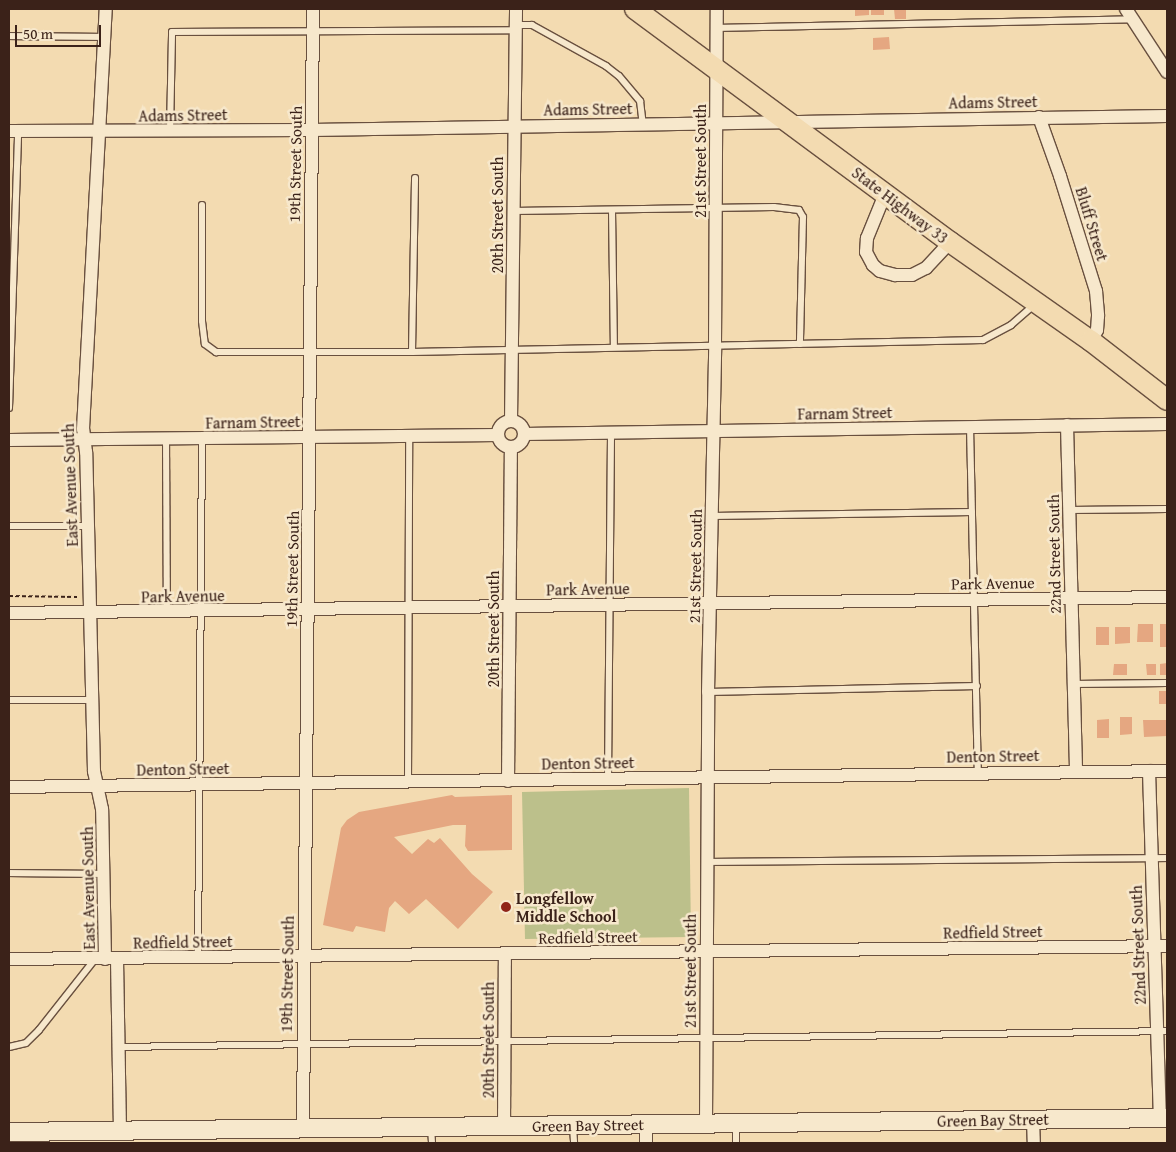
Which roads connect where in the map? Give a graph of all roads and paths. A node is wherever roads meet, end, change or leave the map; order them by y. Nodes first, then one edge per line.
1 (106, 9) edge
2 (313, 9) edge
3 (516, 9) edge
4 (636, 9) edge
5 (717, 9) edge
6 (1129, 14) edge
7 (516, 27) junction
8 (717, 28) junction
9 (313, 32) junction
10 (9, 36) edge
11 (104, 37) junction
12 (716, 69) junction
13 (1167, 72) edge
14 (1167, 116) edge
15 (1038, 117) junction
16 (790, 122) junction
17 (716, 123) junction
18 (643, 124) junction
19 (514, 126) junction
20 (311, 130) junction
21 (13, 131) edge
22 (170, 131) junction
23 (99, 132) junction
24 (415, 178) dead end
25 (885, 194) junction
26 (202, 205) dead end
27 (715, 209) junction
28 (612, 210) junction
29 (514, 211) junction
30 (950, 242) junction
31 (1035, 304) junction
32 (1090, 341) junction
33 (800, 344) junction
34 (715, 345) junction
35 (614, 347) junction
36 (512, 349) junction
37 (412, 352) junction
38 (310, 353) junction
39 (1167, 400) edge
40 (9, 408) edge
41 (511, 421) junction
42 (1167, 424) edge
43 (1068, 425) junction
44 (970, 427) junction
45 (713, 431) junction
46 (611, 433) junction
47 (524, 434) junction
48 (498, 435) junction
49 (409, 437) junction
50 (310, 438) junction
51 (166, 439) junction
52 (202, 439) junction
53 (9, 440) edge
54 (84, 440) junction
55 (511, 448) junction
56 (1167, 509) edge
57 (1069, 510) junction
58 (972, 512) junction
59 (712, 516) junction
60 (9, 526) edge
61 (88, 526) junction
62 (9, 596) edge
63 (90, 597) junction
64 (1167, 597) edge
65 (1071, 598) junction
66 (975, 600) junction
67 (711, 604) junction
68 (611, 605) junction
69 (508, 607) junction
70 (408, 608) junction
71 (308, 609) junction
72 (202, 612) junction
73 (9, 613) edge
74 (167, 613) junction
75 (90, 614) junction
76 (1167, 683) edge
77 (1073, 684) junction
78 (976, 686) junction
79 (708, 692) junction
80 (9, 700) edge
81 (92, 700) junction
82 (1076, 771) junction
83 (1149, 771) junction
84 (1167, 771) edge
85 (978, 773) junction
86 (708, 777) junction
87 (608, 779) junction
88 (508, 781) junction
89 (408, 782) junction
90 (306, 784) junction
91 (198, 785) junction
92 (9, 788) edge
93 (98, 788) junction
94 (1152, 858) junction
95 (1167, 858) edge
96 (707, 862) junction
97 (9, 873) edge
98 (103, 874) junction
99 (1161, 946) edge
100 (707, 952) junction
101 (505, 954) junction
102 (303, 957) junction
103 (198, 958) junction
104 (9, 959) edge
105 (106, 959) junction
106 (1162, 1032) edge
107 (706, 1038) junction
108 (504, 1041) junction
109 (303, 1043) junction
110 (9, 1047) edge
111 (119, 1047) junction
112 (1163, 1118) edge
113 (1033, 1120) junction
114 (706, 1124) junction
115 (736, 1124) junction
116 (646, 1125) junction
117 (573, 1126) junction
118 (504, 1127) junction
119 (303, 1130) junction
120 (14, 1134) edge
121 (113, 1136) edge
122 (431, 1136) edge
123 (574, 1143) edge
124 (646, 1143) edge
125 (736, 1143) edge
126 (1034, 1143) edge

1 - 11 street, East Avenue South
2 - 9 street, 19th Street South
3 - 7 street, 20th Street South
4 - 12 main road, State Highway 33
5 - 8 street, 21st Street South
6 - 8 lane
6 - 13 street
7 - 9 lane
7 - 18 lane
7 - 19 street, 20th Street South
8 - 12 street, 21st Street South
9 - 20 street, 19th Street South
9 - 22 lane
10 - 11 lane
11 - 23 street, East Avenue South
12 - 16 main road, State Highway 33
12 - 17 street, 21st Street South
14 - 15 street, Adams Street
15 - 16 street, Adams Street
15 - 32 street, Bluff Street
16 - 17 street, Adams Street
16 - 25 main road, State Highway 33
17 - 18 street, Adams Street
17 - 27 street, 21st Street South
18 - 19 street, Adams Street
19 - 20 street, Adams Street
19 - 29 street, 20th Street South
20 - 22 street, Adams Street
20 - 38 street, 19th Street South
21 - 23 street, Adams Street
21 - 40 lane
22 - 23 street, Adams Street
23 - 54 street, East Avenue South
24 - 37 lane
25 - 30 main road, State Highway 33
25 - 30 street
26 - 38 lane
27 - 28 lane
27 - 33 lane
27 - 34 street, 21st Street South
28 - 29 lane
28 - 35 lane
29 - 36 street, 20th Street South
30 - 31 main road, State Highway 33
31 - 32 main road, State Highway 33
31 - 33 lane
32 - 39 main road, State Highway 33
33 - 34 lane
34 - 35 lane
34 - 45 street, 21st Street South
35 - 36 lane
36 - 37 lane
36 - 41 street, 20th Street South
37 - 38 lane
38 - 50 street, 19th Street South
41 - 47 street
41 - 48 street
42 - 43 street, Farnam Street
43 - 44 street, Farnam Street
43 - 57 street, 22nd Street South
44 - 45 street, Farnam Street
44 - 58 lane
45 - 46 street, Farnam Street
45 - 59 street, 21st Street South
46 - 47 street, Farnam Street
46 - 68 lane
47 - 55 street
48 - 49 street, Farnam Street
48 - 55 street
49 - 50 street, Farnam Street
49 - 70 lane
50 - 52 street, Farnam Street
50 - 71 street, 19th Street South
51 - 52 street, Farnam Street
51 - 54 street, Farnam Street
51 - 74 lane
52 - 72 lane
53 - 54 street, Farnam Street
54 - 61 street, East Avenue South
55 - 69 street, 20th Street South
56 - 57 lane
57 - 65 street, 22nd Street South
58 - 59 lane
58 - 66 lane
59 - 67 street, 21st Street South
60 - 61 lane
61 - 63 street, East Avenue South
62 - 63 path
63 - 75 street, East Avenue South
64 - 65 street, Park Avenue
65 - 66 street, Park Avenue
65 - 77 street, 22nd Street South
66 - 67 street, Park Avenue
66 - 78 lane
67 - 68 street, Park Avenue
67 - 79 street, 21st Street South
68 - 69 street, Park Avenue
68 - 87 lane
69 - 70 street, Park Avenue
69 - 88 street, 20th Street South
70 - 71 street, Park Avenue
70 - 89 lane
71 - 72 street, Park Avenue
71 - 90 street, 19th Street South
72 - 74 street, Park Avenue
72 - 91 lane
73 - 75 street, Park Avenue
74 - 75 street, Park Avenue
75 - 81 street, East Avenue South
76 - 77 lane
77 - 82 street, 22nd Street South
78 - 79 lane
78 - 85 lane
79 - 86 street, 21st Street South
80 - 81 lane
81 - 93 street, East Avenue South
82 - 83 street, Denton Street
82 - 85 street, Denton Street
83 - 84 street, Denton Street
83 - 94 street, 22nd Street South
85 - 86 street, Denton Street
86 - 87 street, Denton Street
86 - 96 street, 21st Street South
87 - 88 street, Denton Street
88 - 89 street, Denton Street
89 - 90 street, Denton Street
90 - 91 street, Denton Street
90 - 102 street, 19th Street South
91 - 93 street, Denton Street
91 - 103 lane
92 - 93 street, Denton Street
93 - 98 street, East Avenue South
94 - 95 lane
94 - 96 lane
94 - 99 street, 22nd Street South
96 - 100 street, 21st Street South
97 - 98 lane
98 - 105 street, East Avenue South
99 - 100 street, Redfield Street
99 - 106 street, 22nd Street South
100 - 101 street, Redfield Street
100 - 107 street, 21st Street South
101 - 102 street, Redfield Street
101 - 108 street, 20th Street South
102 - 103 street, Redfield Street
102 - 109 street, 19th Street South
103 - 105 street, Redfield Street
104 - 105 street, Redfield Street
105 - 110 lane
105 - 111 street, East Avenue South
106 - 107 lane
106 - 112 street, 22nd Street South
107 - 108 lane
107 - 114 street, 21st Street South
108 - 109 lane
108 - 118 street, 20th Street South
109 - 111 lane
109 - 119 street, 19th Street South
111 - 121 street, East Avenue South
112 - 113 street, Green Bay Street
113 - 115 street, Green Bay Street
113 - 126 street
114 - 115 street, Green Bay Street
114 - 116 street, Green Bay Street
115 - 125 lane
116 - 117 street, Green Bay Street
116 - 124 street
117 - 118 street, Green Bay Street
117 - 123 lane
118 - 122 street, Green Bay Street
119 - 121 street, Green Bay Street
119 - 122 street, Green Bay Street
120 - 121 street, Green Bay Street

